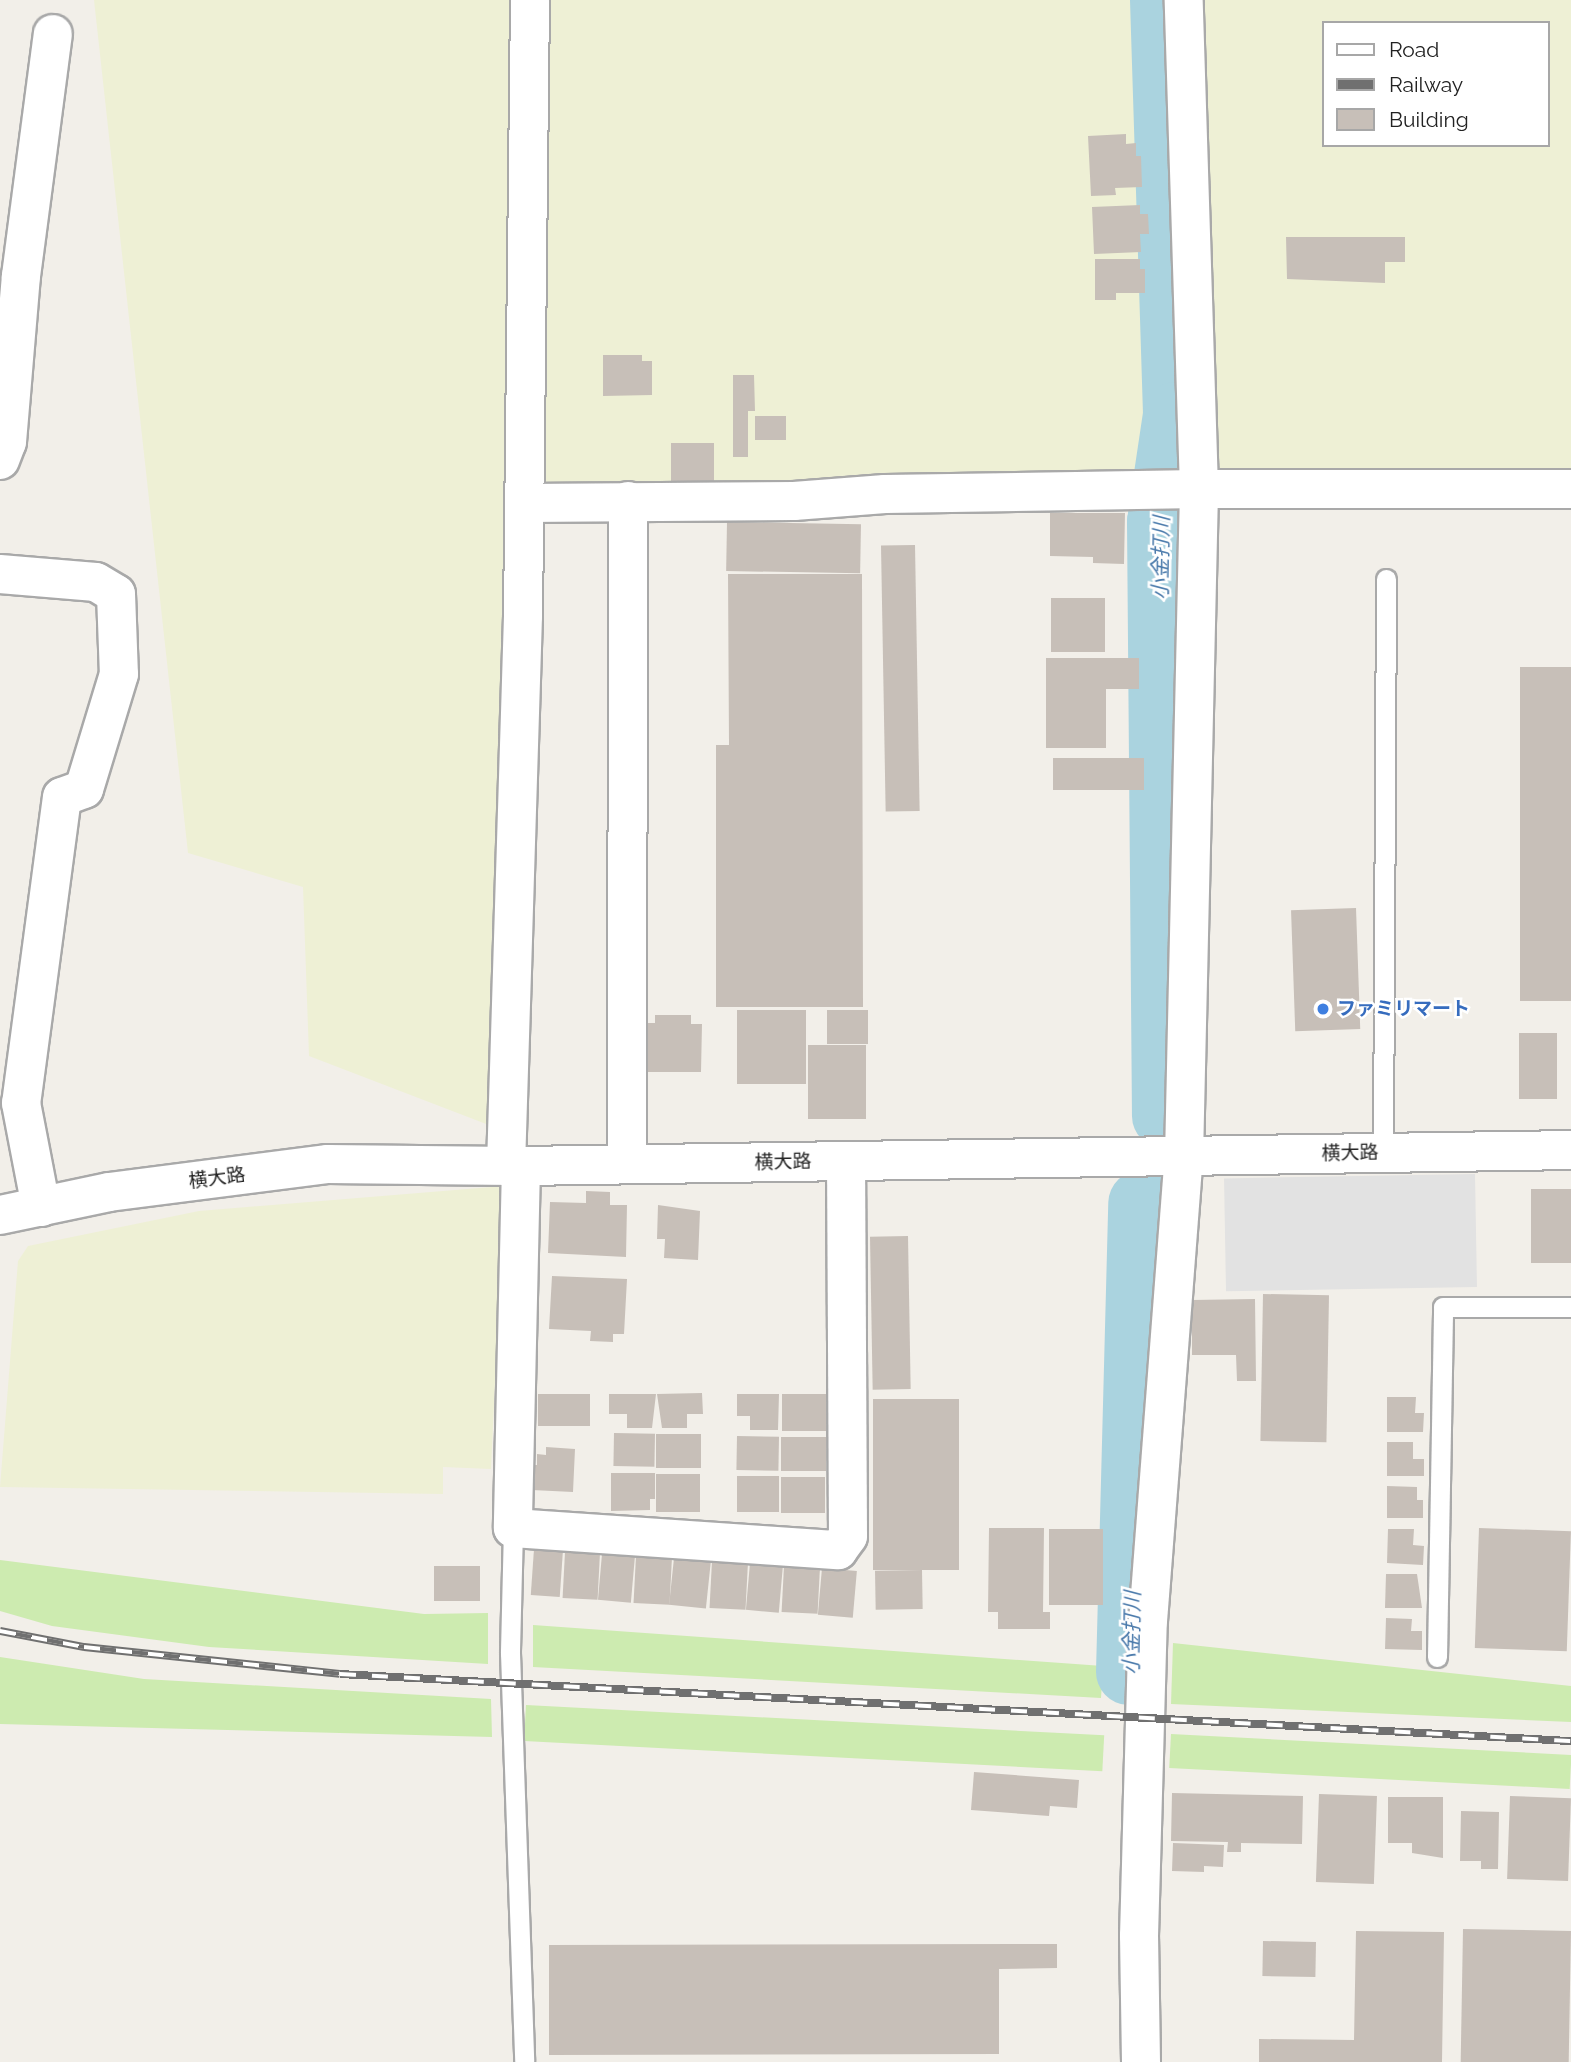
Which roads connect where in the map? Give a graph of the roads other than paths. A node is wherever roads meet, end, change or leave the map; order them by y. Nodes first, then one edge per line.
1 (530, 0) edge
2 (1184, 0) edge
3 (53, 34) dead end
4 (0, 460) edge
5 (1199, 489) junction
6 (1571, 489) edge
7 (628, 501) junction
8 (525, 503) junction
9 (0, 574) edge
10 (1386, 579) dead end
11 (1571, 1150) edge
12 (1383, 1153) junction
13 (1184, 1157) junction
14 (846, 1161) junction
15 (627, 1163) junction
16 (514, 1166) junction
17 (41, 1206) junction
18 (0, 1215) edge
19 (1571, 1307) edge
20 (513, 1528) junction
21 (1437, 1657) dead end
22 (524, 2061) edge
23 (1141, 2062) edge

1 - 8 street
2 - 5 street
3 - 4 street
5 - 6 street
5 - 7 street
5 - 13 street
7 - 8 street
7 - 15 street
8 - 16 street
9 - 17 street
10 - 12 lane
11 - 12 street, 横大路
12 - 13 street, 横大路
13 - 14 street, 横大路
13 - 23 street
14 - 15 street, 横大路
14 - 20 street
15 - 16 street, 横大路
16 - 17 street, 横大路
16 - 20 street
17 - 18 street, 横大路
19 - 21 lane
20 - 22 lane

